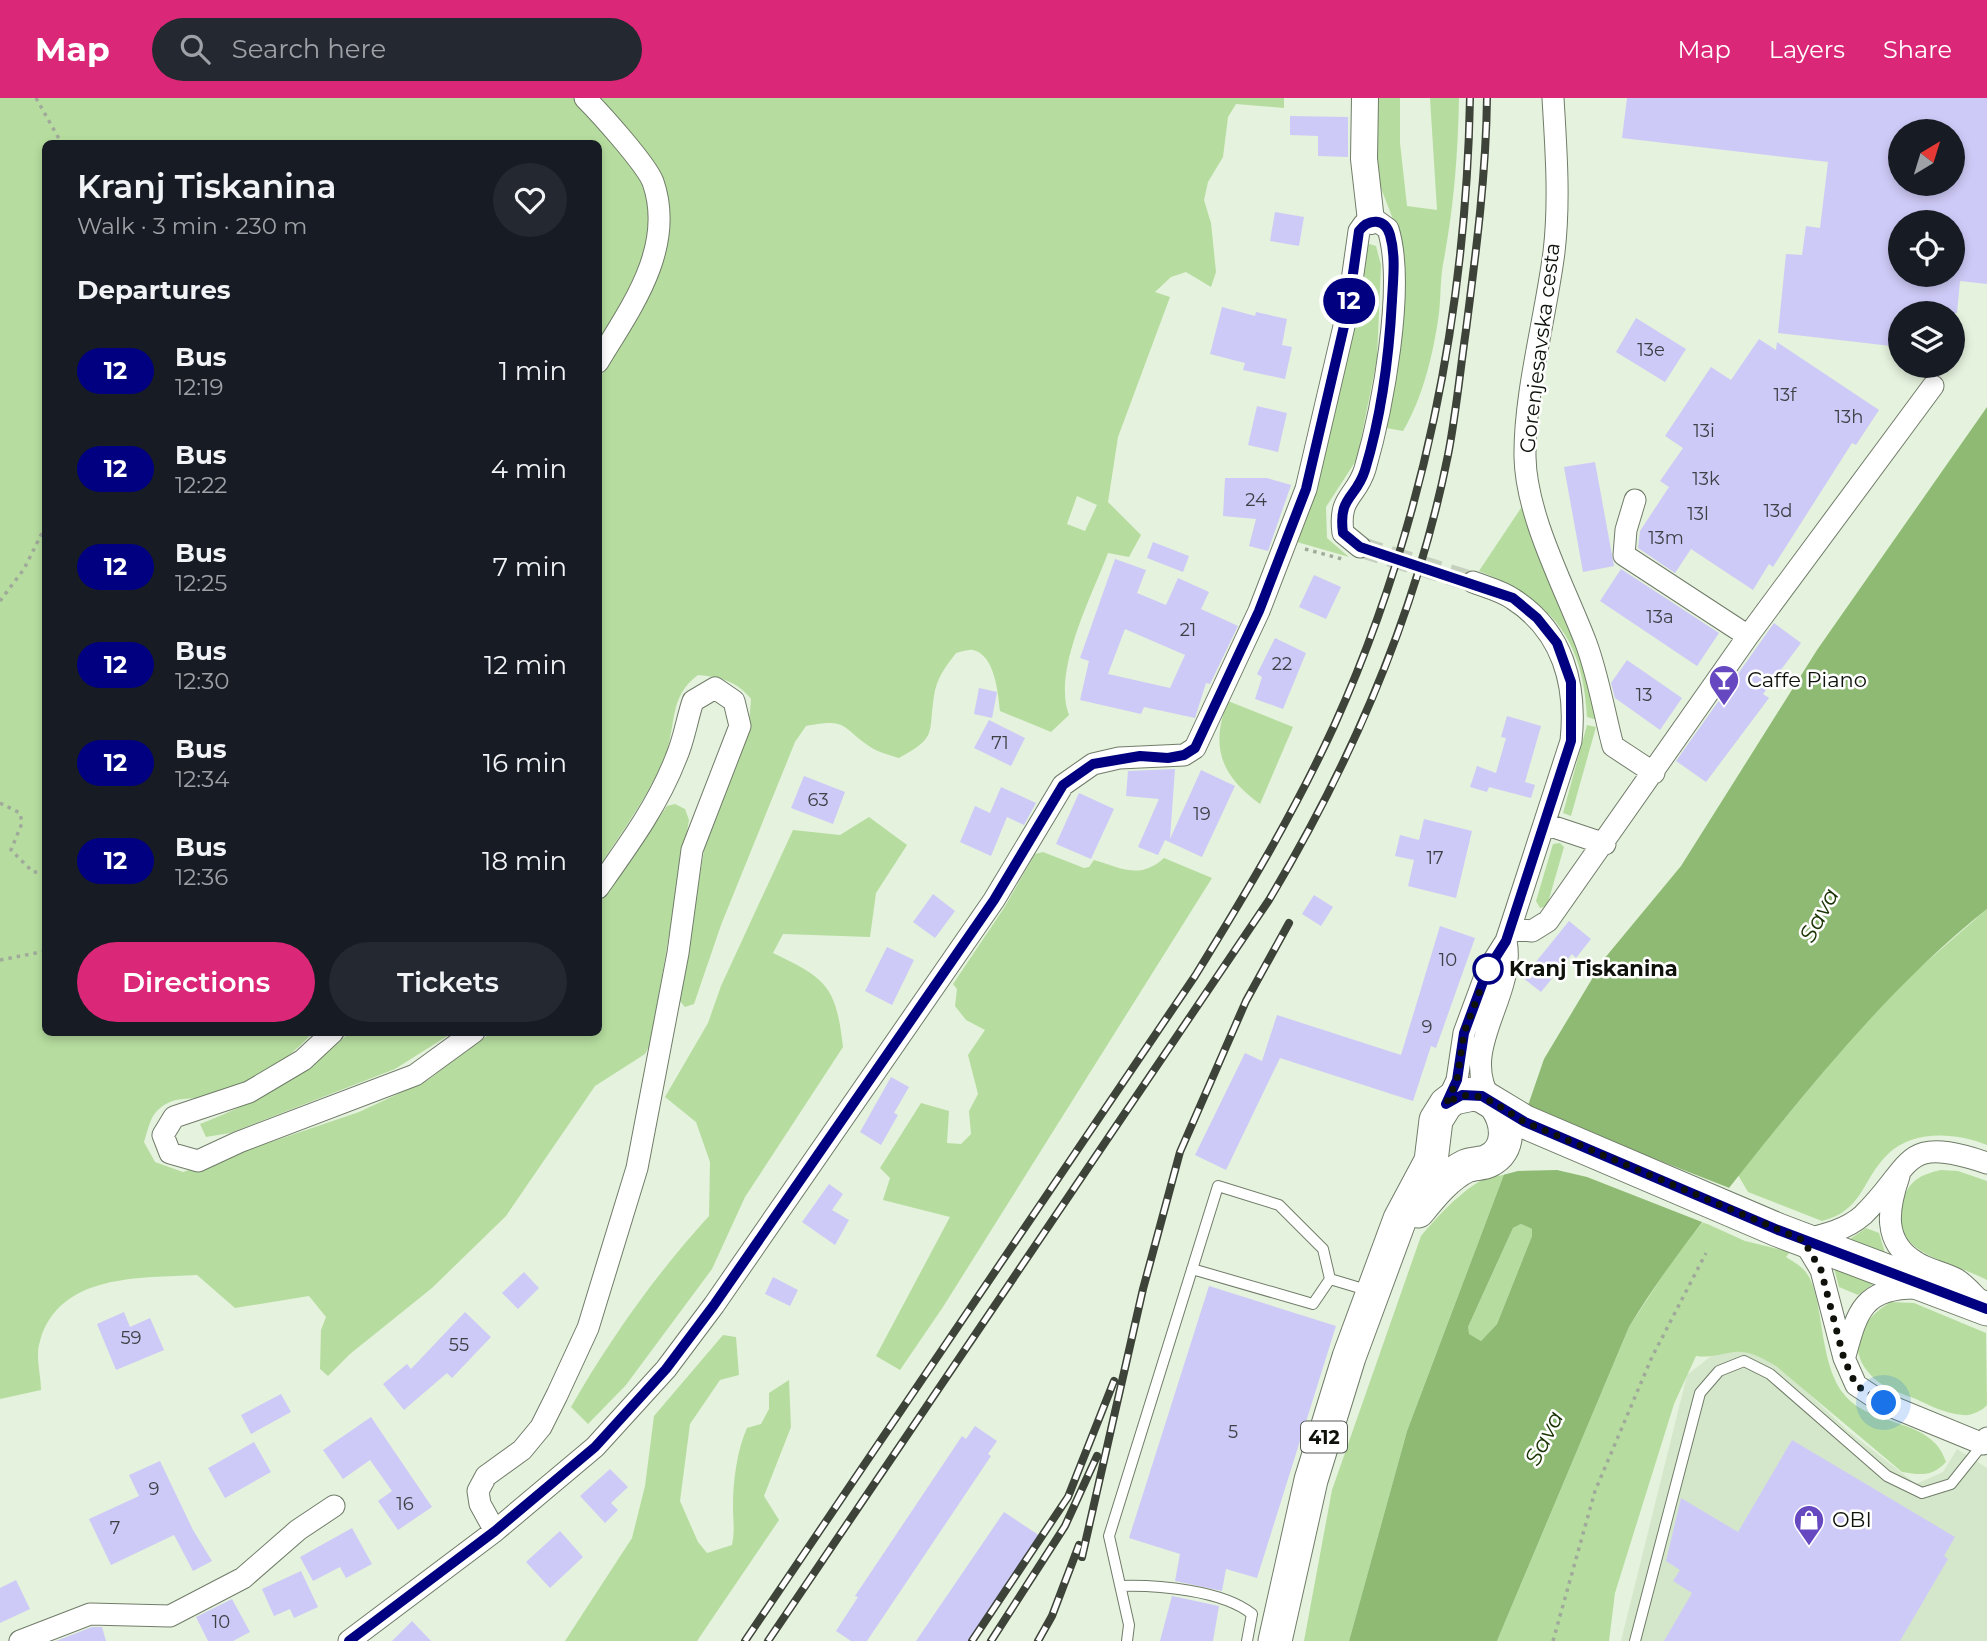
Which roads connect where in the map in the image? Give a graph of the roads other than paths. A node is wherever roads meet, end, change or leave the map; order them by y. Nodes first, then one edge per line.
1 (585, 98) edge
2 (1365, 98) edge
3 (1553, 98) edge
4 (1371, 221) junction
5 (602, 355) edge
6 (1933, 386) dead end
7 (1635, 500) dead end
8 (1357, 555) road end
9 (1473, 582) tunnel mouth
10 (1748, 636) junction
11 (1654, 773) junction
12 (1545, 824) junction
13 (1605, 844) junction
14 (602, 882) edge
15 (1508, 935) junction
16 (329, 1036) edge
17 (469, 1036) edge
18 (1476, 1101) junction
19 (1436, 1139) junction
20 (1591, 1149) junction
21 (1482, 1160) junction
22 (1987, 1163) edge
23 (1902, 1167) junction
24 (1790, 1235) junction
25 (1394, 1240) junction
26 (1192, 1269) junction
27 (1330, 1279) junction
28 (1932, 1288) junction
29 (1373, 1292) junction
30 (1987, 1309) edge
31 (1844, 1359) junction
32 (1985, 1441) edge
33 (334, 1506) dead end
34 (495, 1531) junction
35 (1121, 1586) junction
36 (20, 1641) edge
37 (349, 1641) edge
38 (1127, 1641) edge
39 (1247, 1641) edge
40 (1276, 1641) edge
41 (1635, 1641) edge

1 - 5 street
2 - 4 street
3 - 11 street, Gorenjesavska cesta
4 - 8 street
4 - 34 street
6 - 10 street
7 - 10 street
9 - 12 street
10 - 11 street
11 - 13 street
12 - 13 street
12 - 15 street
13 - 15 street
14 - 34 street
15 - 18 street
15 - 18 street
16 - 17 street
18 - 19 main road, 412
18 - 20 main road, 412
18 - 21 main road
19 - 21 main road
19 - 25 main road, 412
20 - 21 main road, 412
20 - 24 main road, 412
21 - 25 main road, 412
22 - 23 street
23 - 24 street
23 - 30 street
24 - 28 main road, 412
24 - 31 street
25 - 29 main road, 412
26 - 27 lane
26 - 27 lane
26 - 35 lane
27 - 29 lane
28 - 30 main road, 412
28 - 31 street
29 - 40 main road, 412
31 - 32 street
32 - 41 lane
33 - 36 street
34 - 37 street
35 - 38 lane
35 - 39 lane

